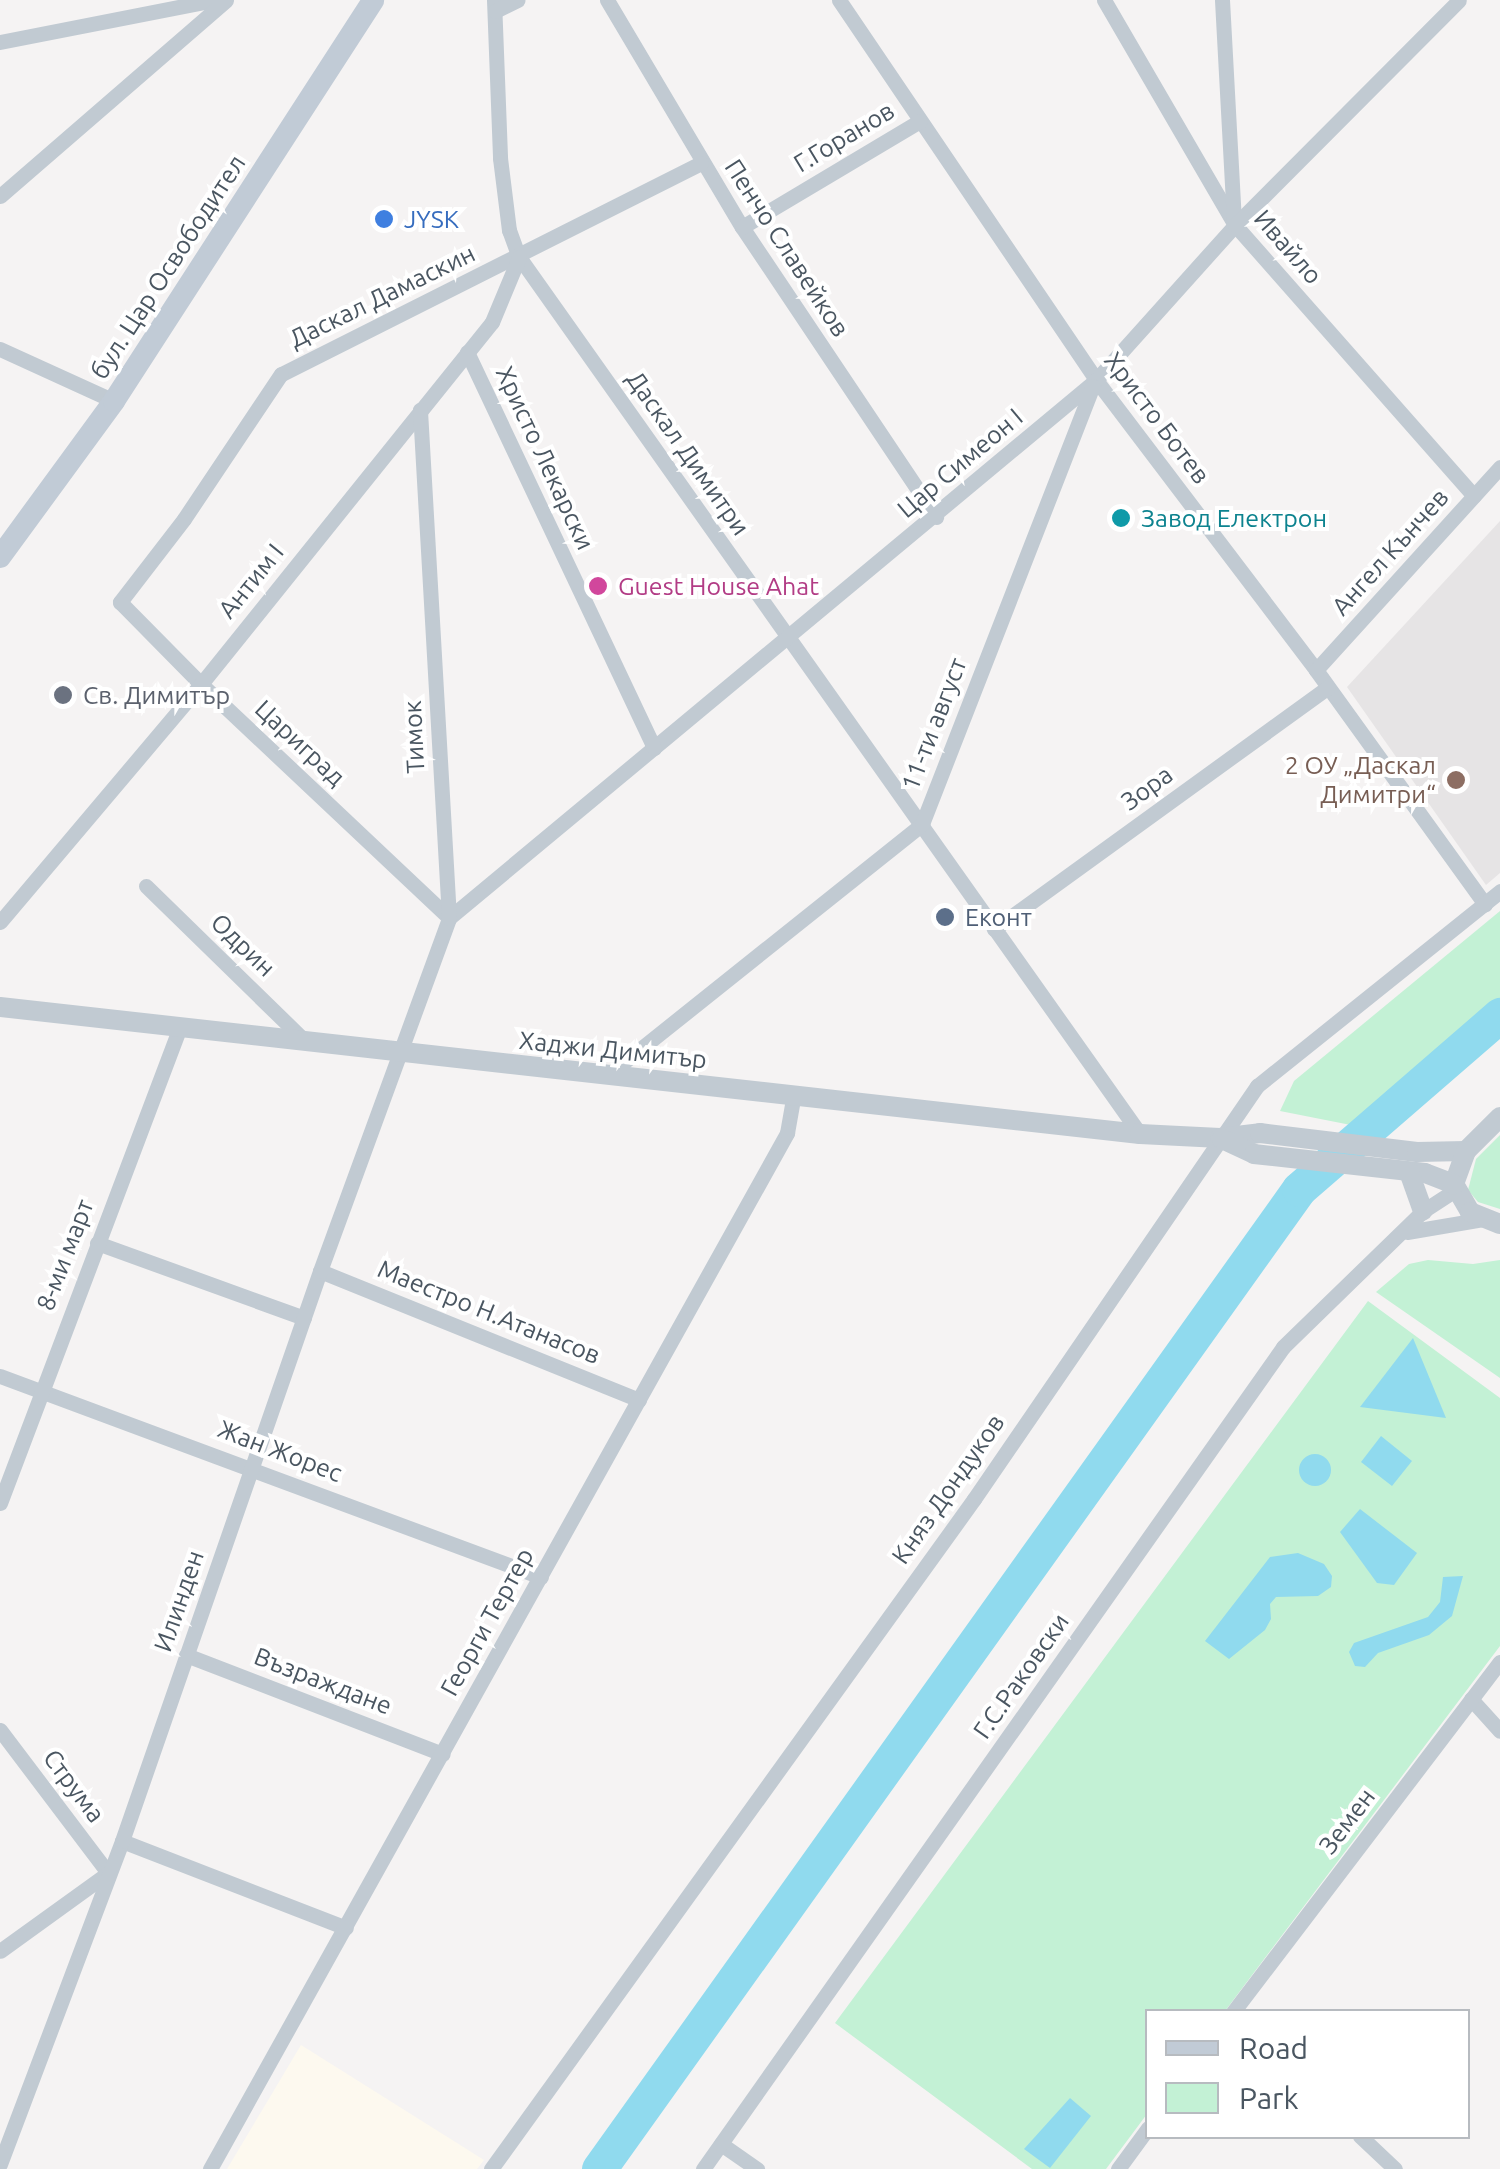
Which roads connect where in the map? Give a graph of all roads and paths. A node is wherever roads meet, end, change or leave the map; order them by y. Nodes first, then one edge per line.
1 (215, 0) edge
2 (226, 0) edge
3 (374, 0) edge
4 (518, 0) edge
5 (607, 0) edge
6 (839, 0) edge
7 (1104, 0) edge
8 (1222, 0) edge
9 (1459, 0) edge
10 (495, 5) edge
11 (0, 42) edge
12 (920, 121) junction
13 (701, 163) junction
14 (0, 196) edge
15 (1234, 225) junction
16 (742, 227) junction
17 (519, 256) junction
18 (0, 349) edge
19 (467, 352) junction
20 (1096, 380) junction
21 (114, 401) junction
22 (420, 410) junction
23 (1500, 468) edge
24 (1474, 496) junction
25 (936, 516) junction
26 (0, 557) edge
27 (120, 602) joint
28 (787, 638) junction
29 (1316, 670) junction
30 (200, 684) junction
31 (1328, 687) junction
32 (654, 748) junction
33 (922, 824) junction
34 (146, 886) dead end
35 (1500, 891) edge
36 (1484, 904) junction
37 (449, 918) junction
38 (0, 922) edge
39 (994, 929) junction
40 (0, 1007) edge
41 (180, 1027) junction
42 (305, 1041) junction
43 (398, 1051) junction
44 (609, 1074) junction
45 (794, 1095) junction
46 (1500, 1118) edge
47 (1140, 1134) junction
48 (1220, 1138) junction
49 (1466, 1151) junction
50 (1413, 1162) junction
51 (1454, 1187) junction
52 (1424, 1211) junction
53 (1492, 1221) edge
54 (1403, 1233) junction
55 (96, 1243) junction
56 (320, 1271) junction
57 (304, 1318) junction
58 (0, 1376) edge
59 (40, 1390) junction
60 (639, 1400) junction
61 (253, 1467) junction
62 (0, 1503) edge
63 (541, 1577) junction
64 (186, 1656) junction
65 (1500, 1662) edge
66 (1471, 1700) junction
67 (0, 1730) edge
68 (1500, 1730) edge
69 (443, 1754) junction
70 (122, 1841) junction
71 (108, 1872) junction
72 (346, 1928) junction
73 (0, 1950) edge
74 (1235, 2009) edge
75 (1145, 2132) edge
76 (1363, 2139) edge
77 (721, 2144) junction
78 (0, 2164) edge
79 (210, 2169) edge
80 (491, 2169) edge
81 (703, 2169) edge
82 (757, 2169) edge
83 (1118, 2169) edge
84 (1394, 2169) edge

1 - 11 street
2 - 14 street
3 - 21 main road, бул. Цар Освободител
4 - 10 street
5 - 13 street, Пенчо Славейков
6 - 12 street, Христо Ботев
7 - 15 street, Ивайло
8 - 15 street
9 - 15 street, Цар Симеон I
10 - 17 street, Даскал Димитри
12 - 16 street, Г.Горанов
12 - 20 street, Христо Ботев
13 - 16 street, Пенчо Славейков
13 - 17 street, Даскал Дамаскин
15 - 20 street, Цар Симеон I
15 - 24 street, Ивайло
16 - 25 street, Пенчо Славейков
17 - 19 street, Антим I
17 - 27 street, Даскал Дамаскин
17 - 28 street, Даскал Димитри
18 - 21 street
19 - 22 street, Антим I
19 - 32 street, Христо Лекарски
20 - 25 street, Цар Симеон I
20 - 29 street, Христо Ботев
20 - 33 street, 11-ти август
21 - 26 main road, бул. Цар Освободител
22 - 30 street, Антим I
22 - 37 street, Тимок
23 - 24 street, Ангел Кънчев
24 - 29 street, Ангел Кънчев
25 - 28 street, Цар Симеон I
27 - 30 street, Цариград
28 - 32 street, Цар Симеон I
28 - 33 street, Даскал Димитри
29 - 31 street, Христо Ботев
30 - 37 street, Цариград
30 - 38 street, Антим I
31 - 36 street, Христо Ботев
31 - 39 street, Зора
32 - 37 street, Цар Симеон I
33 - 39 street, Даскал Димитри
33 - 44 street, 11-ти август
34 - 42 street, Одрин
35 - 36 street, Княз Дондуков
36 - 48 street, Княз Дондуков
37 - 43 street, Тимок
39 - 47 street, Даскал Димитри
40 - 41 street, Хаджи Димитър
41 - 42 street, Хаджи Димитър
41 - 55 street, 8-ми март
42 - 43 street, Хаджи Димитър
43 - 44 street, Хаджи Димитър
43 - 56 street, Илинден
44 - 45 street, Хаджи Димитър
45 - 47 street, Хаджи Димитър
45 - 60 street, Георги Тертер
46 - 49 street
47 - 48 street, Хаджи Димитър
48 - 50 street, Хаджи Димитър
48 - 50 street, Хаджи Димитър
48 - 80 street, Княз Дондуков
49 - 50 street
49 - 51 street
50 - 51 street
50 - 52 street
51 - 52 street, Г.С.Раковски
51 - 53 street
52 - 54 street, Г.С.Раковски
53 - 54 street
54 - 77 street, Г.С.Раковски
55 - 57 street
55 - 59 street, 8-ми март
56 - 57 street, Илинден
56 - 60 street, Маестро Н.Атанасов
57 - 61 street, Илинден
58 - 59 street, Жан Жорес
59 - 61 street, Жан Жорес
59 - 62 street, 8-ми март
60 - 63 street, Георги Тертер
61 - 63 street, Жан Жорес
61 - 64 street, Илинден
63 - 69 street, Георги Тертер
64 - 69 street, Възраждане
64 - 70 street, Илинден
65 - 66 street, Земен
66 - 68 street
66 - 74 street, Земен
67 - 71 street, Струма
69 - 72 street, Георги Тертер
70 - 71 street, Илинден
70 - 72 street
71 - 73 street
71 - 78 street, Илинден
72 - 79 street, Георги Тертер
75 - 83 street
76 - 84 street
77 - 81 street, Г.С.Раковски
77 - 82 street

